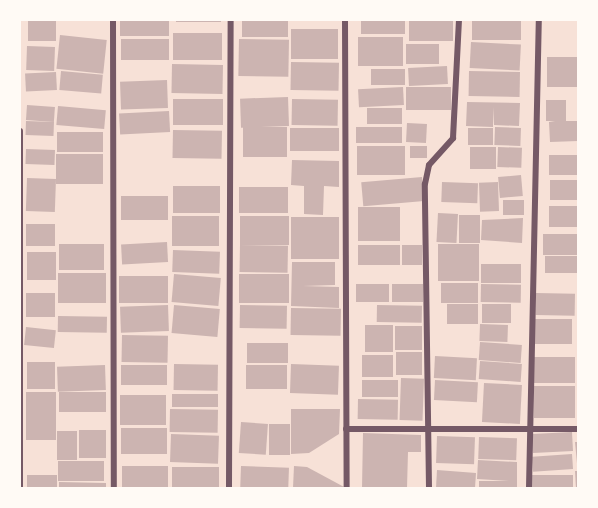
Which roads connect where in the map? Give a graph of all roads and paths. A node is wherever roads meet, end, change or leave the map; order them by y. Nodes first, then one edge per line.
1 (113, 20) edge
2 (231, 20) edge
3 (345, 20) edge
4 (459, 20) edge
5 (538, 20) edge
6 (20, 131) edge
7 (530, 427) junction
8 (429, 428) junction
9 (346, 429) junction
10 (579, 429) edge
11 (20, 489) edge
12 (114, 489) edge
13 (229, 489) edge
14 (347, 489) edge
15 (429, 489) edge
16 (529, 489) edge

1 - 12 street
2 - 13 street
3 - 9 street
4 - 8 street
5 - 7 street
6 - 11 street
7 - 8 street
7 - 10 street
7 - 16 street
8 - 9 street
8 - 15 street
9 - 14 street

